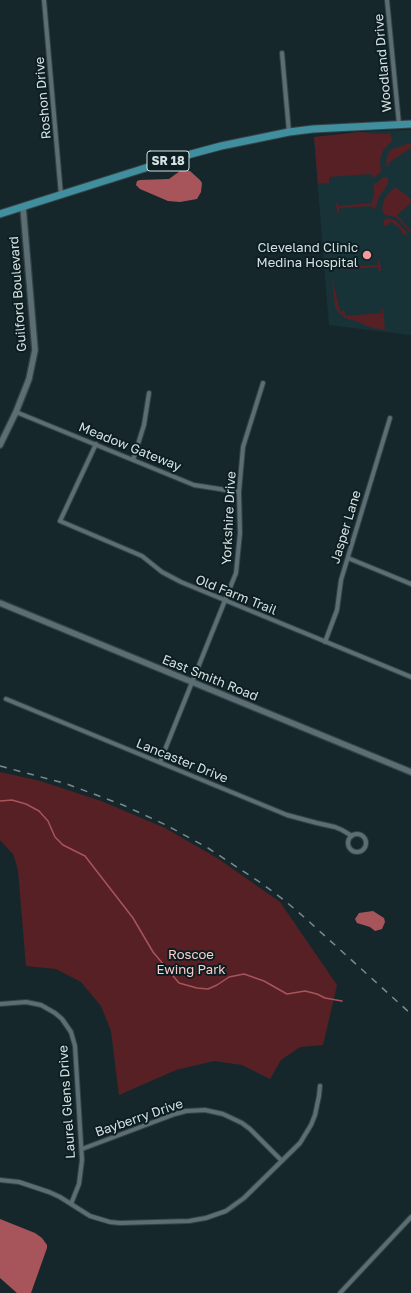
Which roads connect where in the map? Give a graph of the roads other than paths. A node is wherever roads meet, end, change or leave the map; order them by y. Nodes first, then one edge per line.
1 (44, 0) edge
2 (387, 0) edge
3 (282, 53) dead end
4 (399, 124) junction
5 (411, 124) edge
6 (289, 132) junction
7 (61, 195) junction
8 (23, 206) junction
9 (0, 214) edge
10 (263, 383) dead end
11 (149, 393) dead end
12 (16, 412) junction
13 (390, 418) dead end
14 (96, 444) junction
15 (0, 446) edge
16 (133, 460) junction
17 (239, 492) junction
18 (348, 558) junction
19 (411, 584) edge
20 (226, 601) junction
21 (0, 603) edge
22 (325, 642) junction
23 (411, 677) edge
24 (192, 682) junction
25 (6, 699) dead end
26 (160, 762) junction
27 (411, 772) edge
28 (352, 836) junction
29 (0, 1004) edge
30 (320, 1086) dead end
31 (82, 1149) junction
32 (282, 1161) junction
33 (0, 1180) edge
34 (71, 1204) junction
35 (411, 1217) edge
36 (340, 1293) edge

1 - 7 street, Roshon Drive
2 - 4 street, Woodland Drive
3 - 6 street
4 - 5 highway, SR 18
4 - 6 highway, SR 18
6 - 7 highway, SR 18
7 - 8 highway, SR 18
8 - 9 highway, SR 18
8 - 12 street, Guilford Boulevard
10 - 17 street, Yorkshire Drive
11 - 16 street
12 - 14 street, Meadow Gateway
12 - 15 street, Guilford Boulevard
13 - 18 street, Jasper Lane
14 - 16 street, Meadow Gateway
14 - 20 street, Old Farm Trail
16 - 17 street, Meadow Gateway
17 - 20 street, Yorkshire Drive
18 - 19 street
18 - 22 street, Jasper Lane
20 - 22 street, Old Farm Trail
20 - 24 street, Yorkshire Drive
21 - 24 street, East Smith Road
22 - 23 street, Old Farm Trail
24 - 26 street, Yorkshire Drive
24 - 27 street, East Smith Road
25 - 26 street, Lancaster Drive
26 - 28 street, Lancaster Drive
28 - 28 street, Lancaster Drive
29 - 31 street, Laurel Glens Drive
30 - 32 street
31 - 32 street, Bayberry Drive
31 - 34 street, Laurel Glens Drive
32 - 34 street
33 - 34 street
35 - 36 street

